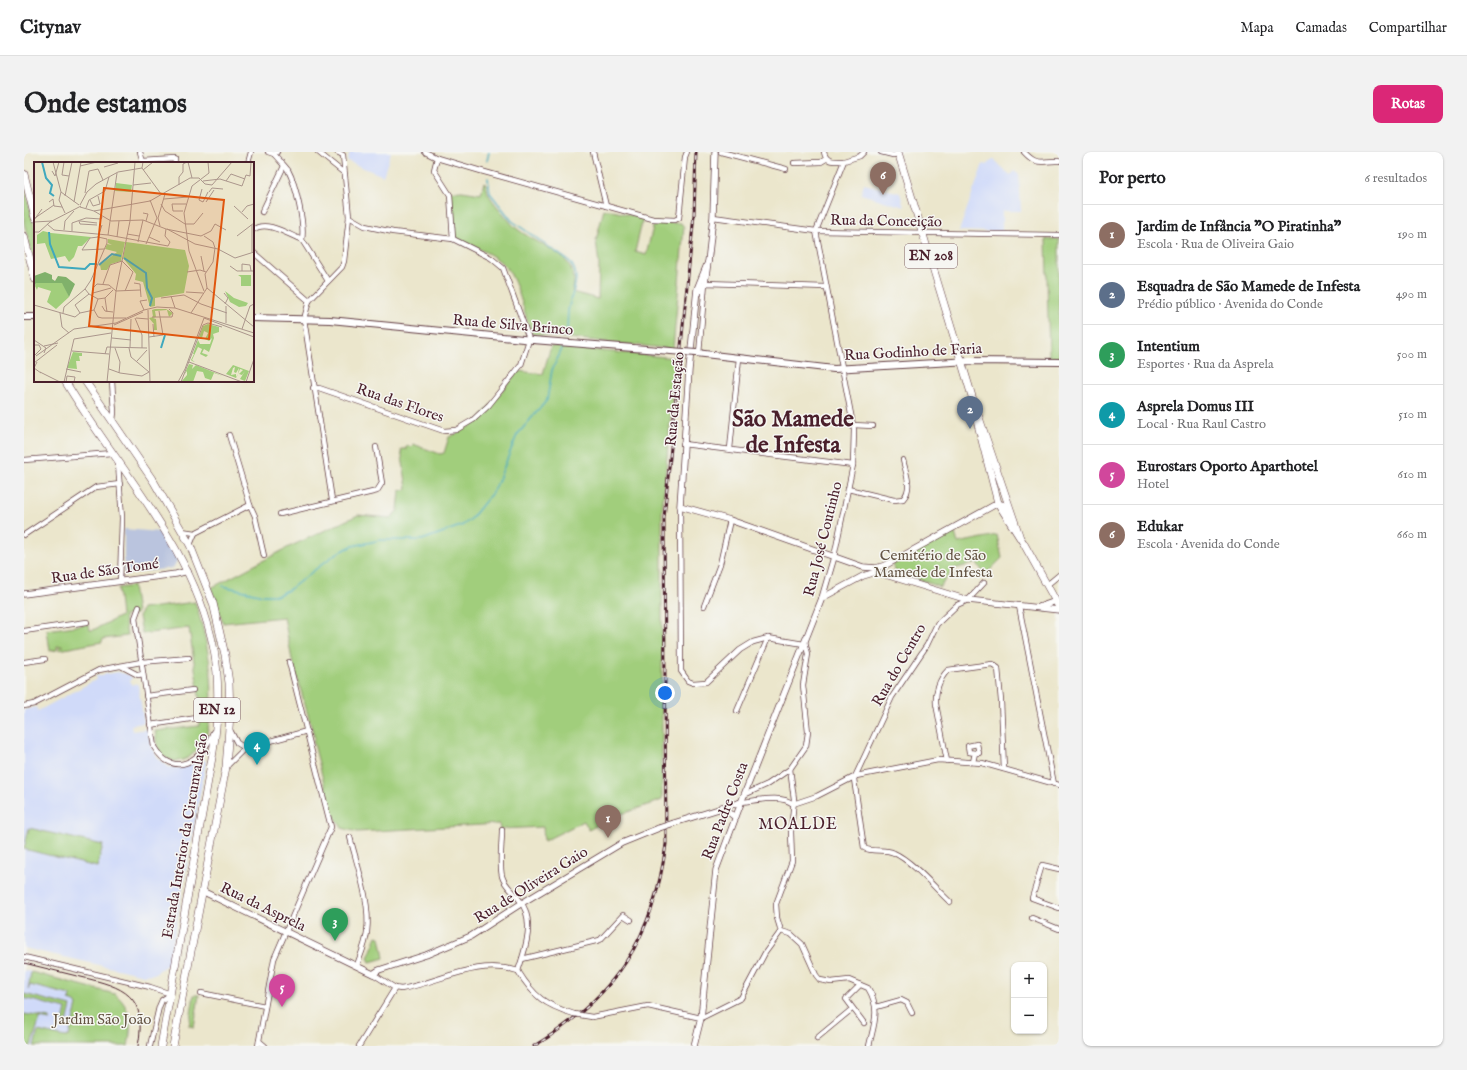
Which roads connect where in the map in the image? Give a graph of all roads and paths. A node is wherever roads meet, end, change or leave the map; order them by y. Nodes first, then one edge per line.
1 (140, 152) edge
2 (251, 152) edge
3 (318, 152) edge
4 (336, 152) edge
5 (425, 152) edge
6 (593, 152) edge
7 (687, 152) edge
8 (715, 152) edge
9 (722, 152) edge
10 (824, 152) edge
11 (864, 152) edge
12 (881, 152) edge
13 (1024, 152) edge
14 (273, 153) edge
15 (344, 153) edge
16 (898, 153) edge
17 (437, 158) junction
18 (826, 159) junction
19 (844, 161) junction
20 (1059, 161) edge
21 (143, 162) edge
22 (176, 162) edge
23 (248, 162) edge
24 (794, 164) dead end
25 (284, 166) junction
26 (786, 169) dead end
27 (344, 173) junction
28 (24, 174) edge
29 (606, 206) junction
30 (262, 212) dead end
31 (34, 214) edge
32 (349, 217) junction
33 (713, 217) junction
34 (254, 229) edge
35 (816, 231) junction
36 (923, 234) junction
37 (1059, 235) edge
38 (24, 236) edge
39 (453, 239) junction
40 (302, 240) junction
41 (254, 253) edge
42 (708, 262) junction
43 (34, 275) edge
44 (328, 281) junction
45 (706, 283) junction
46 (826, 286) junction
47 (697, 295) junction
48 (309, 301) junction
49 (34, 316) edge
50 (24, 317) edge
51 (254, 318) edge
52 (304, 319) junction
53 (531, 340) junction
54 (697, 354) junction
55 (739, 358) junction
56 (963, 361) junction
57 (770, 362) joint
58 (1059, 362) edge
59 (841, 368) junction
60 (66, 382) edge
61 (86, 382) edge
62 (112, 382) edge
63 (313, 388) junction
64 (974, 403) junction
65 (113, 422) junction
66 (853, 425) junction
67 (873, 426) dead end
68 (229, 435) dead end
69 (683, 444) junction
70 (376, 447) dead end
71 (730, 449) junction
72 (112, 453) junction
73 (24, 460) edge
74 (903, 460) dead end
75 (118, 462) junction
76 (853, 466) junction
77 (120, 484) junction
78 (848, 489) junction
79 (332, 500) junction
80 (998, 503) junction
81 (250, 505) junction
82 (680, 506) junction
83 (280, 514) dead end
84 (1013, 518) junction
85 (730, 520) junction
86 (182, 531) junction
87 (195, 533) junction
88 (24, 535) edge
89 (1019, 535) junction
90 (190, 545) junction
91 (264, 556) dead end
92 (195, 557) junction
93 (834, 557) junction
94 (886, 565) junction
95 (862, 567) junction
96 (876, 570) junction
97 (188, 571) junction
98 (887, 574) junction
99 (1059, 575) edge
100 (863, 576) junction
101 (120, 581) junction
102 (984, 583) dead end
103 (1047, 585) junction
104 (24, 594) edge
105 (822, 598) junction
106 (968, 600) junction
107 (213, 603) junction
108 (1057, 604) edge
109 (704, 606) dead end
110 (1019, 606) junction
111 (139, 607) dead end
112 (1038, 607) junction
113 (1059, 610) edge
114 (87, 622) dead end
115 (24, 631) edge
116 (768, 638) junction
117 (804, 642) junction
118 (189, 658) dead end
119 (45, 659) dead end
120 (24, 662) edge
121 (141, 662) junction
122 (289, 662) dead end
123 (121, 666) junction
124 (135, 674) junction
125 (143, 674) junction
126 (144, 686) junction
127 (193, 690) dead end
128 (146, 696) junction
129 (24, 706) edge
130 (737, 711) dead end
131 (197, 718) dead end
132 (218, 719) junction
133 (150, 725) junction
134 (230, 729) junction
135 (307, 731) junction
136 (245, 748) junction
137 (975, 753) dead end
138 (947, 761) junction
139 (973, 762) junction
140 (226, 767) junction
141 (790, 769) junction
142 (1004, 769) junction
143 (856, 776) junction
144 (1057, 784) edge
145 (744, 795) junction
146 (741, 802) junction
147 (793, 804) junction
148 (722, 808) junction
149 (735, 817) junction
150 (502, 830) dead end
151 (350, 836) dead end
152 (1059, 869) edge
153 (190, 881) junction
154 (202, 888) junction
155 (187, 898) junction
156 (522, 902) junction
157 (950, 902) dead end
158 (1059, 908) edge
159 (1032, 918) dead end
160 (631, 920) dead end
161 (1059, 929) edge
162 (781, 931) junction
163 (286, 932) junction
164 (24, 957) edge
165 (522, 960) junction
166 (357, 965) junction
167 (518, 971) junction
168 (374, 974) junction
169 (860, 985) junction
170 (396, 988) junction
171 (201, 993) dead end
172 (171, 994) junction
173 (265, 1006) junction
174 (876, 1007) junction
175 (852, 1009) junction
176 (912, 1013) dead end
177 (701, 1018) junction
178 (864, 1023) dead end
179 (817, 1038) dead end
180 (259, 1044) edge
181 (150, 1046) edge
182 (161, 1046) edge
183 (173, 1046) edge
184 (265, 1046) edge
185 (359, 1046) edge
186 (694, 1046) edge
187 (868, 1046) edge

1 - 21 street
2 - 23 street
3 - 27 street
4 - 15 street
5 - 17 street
6 - 29 street
7 - 29 street
8 - 33 street, Rua da Estação
9 - 26 street
10 - 18 street
11 - 19 street
12 - 16 street
13 - 20 street
14 - 25 street
15 - 27 street
16 - 36 main road, EN 208
17 - 29 street
17 - 39 street
18 - 19 street
18 - 24 street
19 - 35 street
21 - 22 street
25 - 30 street
25 - 40 street
27 - 32 street
28 - 31 main road
32 - 39 street
32 - 44 street
33 - 35 street, Rua da Conceição
33 - 42 street, Rua da Estação
34 - 40 street
35 - 36 street, Rua da Conceição
35 - 46 street, Rua José Coutinho
36 - 37 street, Rua da Conceição
36 - 56 main road, EN 208
38 - 43 main road
39 - 53 street
40 - 44 street
41 - 48 street
42 - 45 street, Rua da Estação
42 - 47 street, Rua da Estação
44 - 48 street
45 - 46 street
45 - 47 street
45 - 54 street, Rua da Estação
46 - 59 street, Rua José Coutinho
47 - 69 street, Rua da Estação
48 - 52 street
49 - 50 main road
51 - 52 main road, Rua de Silva Brinco
52 - 53 main road, Rua de Silva Brinco
52 - 63 street
53 - 54 main road, Rua de Silva Brinco, bridge
53 - 63 street, Rua das Flores
54 - 55 main road, Rua de Silva Brinco
55 - 57 main road, Rua de Silva Brinco
55 - 71 street
56 - 58 main road, Rua Godinho de Faria
56 - 59 main road, Rua Godinho de Faria
56 - 64 main road, EN 208
57 - 59 main road, Rua Godinho de Faria
59 - 66 street, Rua José Coutinho
60 - 72 main road, Estrada Interior da Circunvalação / EN 12
61 - 65 main road, EN 12
62 - 65 street
63 - 79 street
64 - 80 main road, EN 208
64 - 84 main road, EN 208
65 - 86 main road, EN 12
66 - 67 street
66 - 76 street, Rua José Coutinho
68 - 81 street
69 - 71 street
69 - 82 street, Rua da Estação
70 - 79 street
71 - 76 street
72 - 73 street
72 - 75 main road, Estrada Interior da Circunvalação / EN 12
74 - 78 street
75 - 77 street
75 - 97 main road, Estrada Interior da Circunvalação / EN 12
76 - 78 street, Rua José Coutinho
77 - 88 street
77 - 101 street
78 - 93 street, Rua José Coutinho
79 - 83 street
80 - 84 street
80 - 89 main road, EN 208
80 - 94 street
81 - 87 street
81 - 91 street
82 - 85 street
82 - 116 street
84 - 89 main road, EN 208
85 - 93 street
85 - 109 street
86 - 87 street
86 - 90 main road, EN 12
87 - 90 street
89 - 103 main road, EN 208
90 - 92 main road, EN 12
92 - 97 main road
92 - 107 main road, EN 12
93 - 95 street
93 - 105 street, Rua José Coutinho
94 - 96 street
94 - 98 street
95 - 96 street
95 - 100 street
96 - 98 street
96 - 100 street
97 - 101 street, Rua de São Tomé
97 - 107 main road, EN 12
97 - 132 main road, Estrada Interior da Circunvalação / EN 12
98 - 106 street
99 - 103 street
100 - 105 street
101 - 104 street, Rua de São Tomé
102 - 106 street, Rua do Centro
103 - 108 main road, EN 208
105 - 117 street, Rua José Coutinho
106 - 110 street
106 - 143 street, Rua do Centro
107 - 134 main road, EN 12
108 - 112 street
110 - 112 street
110 - 144 street
111 - 121 street
112 - 113 street
114 - 115 street
116 - 117 street
116 - 130 street
117 - 141 street, Rua José Coutinho
117 - 145 street, Rua Padre Costa
118 - 121 street
119 - 120 street
121 - 123 street
121 - 125 street
122 - 135 street
123 - 124 street
123 - 129 street
124 - 125 street
124 - 126 street
125 - 126 street
126 - 128 street
127 - 128 street
128 - 133 street
131 - 133 street
132 - 133 street
132 - 153 main road, Estrada Interior da Circunvalação / EN 12
134 - 136 street
134 - 140 main road, EN 12
135 - 136 street
135 - 163 street
136 - 140 street
137 - 139 street
138 - 139 street
138 - 142 street
138 - 143 street
139 - 142 street
140 - 154 main road, EN 12
141 - 145 street
141 - 147 street
142 - 144 street
143 - 147 street
143 - 157 street
145 - 146 street, Rua Padre Costa
146 - 147 street, Rua de Oliveira Gaio
146 - 148 street, Rua de Oliveira Gaio
146 - 149 street, Rua Padre Costa
147 - 162 street
148 - 149 street
148 - 156 street, Rua de Oliveira Gaio, bridge
149 - 177 street, Rua Padre Costa
150 - 156 street
151 - 166 street
152 - 158 street
153 - 154 main road
153 - 155 main road, Estrada Interior da Circunvalação / EN 12
154 - 155 main road
154 - 163 street, Rua da Asprela
154 - 183 main road, EN 12
155 - 172 main road, Estrada Interior da Circunvalação / EN 12
156 - 165 street
156 - 168 street, Rua de Oliveira Gaio
159 - 161 street
160 - 165 street
162 - 169 street
162 - 177 street
163 - 166 street, Rua da Asprela
163 - 173 street
164 - 172 street
165 - 167 street
166 - 168 street, Rua da Asprela
167 - 170 street
167 - 177 street, bridge
168 - 170 street
169 - 174 street
169 - 175 street
170 - 185 street
171 - 173 street
172 - 181 street
172 - 182 main road, Estrada Interior da Circunvalação / EN 12
172 - 183 main road
173 - 180 street
174 - 176 street
174 - 187 street
175 - 178 street
175 - 179 street
177 - 186 street, Rua Padre Costa
180 - 184 street

